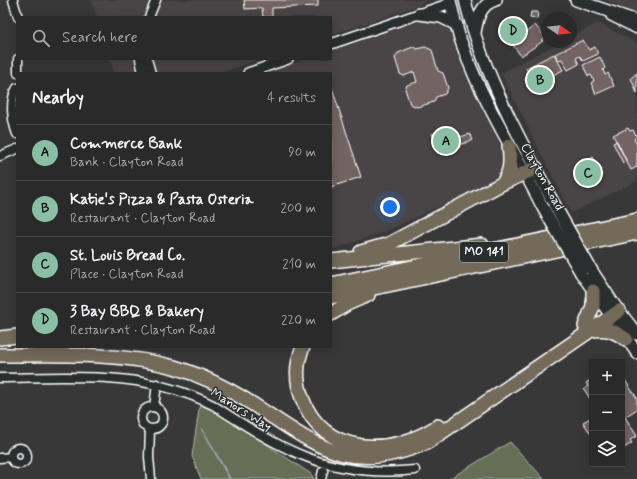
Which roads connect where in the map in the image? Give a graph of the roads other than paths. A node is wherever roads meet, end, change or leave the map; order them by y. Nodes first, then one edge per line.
1 (14, 0) edge
2 (156, 0) edge
3 (466, 0) edge
4 (496, 0) edge
5 (576, 0) edge
6 (454, 1) edge
7 (589, 5) junction
8 (419, 14) junction
9 (18, 16) edge
10 (149, 16) edge
11 (637, 21) edge
12 (457, 26) junction
13 (637, 29) edge
14 (475, 36) junction
15 (332, 44) edge
16 (18, 60) edge
17 (140, 60) edge
18 (147, 60) edge
19 (285, 60) edge
20 (18, 72) edge
21 (143, 72) edge
22 (151, 72) edge
23 (251, 72) edge
24 (16, 89) edge
25 (16, 130) edge
26 (509, 146) junction
27 (16, 149) edge
28 (0, 156) edge
29 (530, 171) junction
30 (504, 183) junction
31 (637, 220) edge
32 (579, 233) junction
33 (637, 233) edge
34 (332, 261) edge
35 (332, 261) edge
36 (410, 281) junction
37 (332, 284) edge
38 (593, 291) junction
39 (332, 297) edge
40 (613, 311) junction
41 (332, 313) edge
42 (589, 328) junction
43 (16, 336) edge
44 (631, 337) edge
45 (0, 338) edge
46 (0, 342) edge
47 (16, 342) edge
48 (82, 348) edge
49 (303, 348) edge
50 (637, 353) edge
51 (0, 355) edge
52 (24, 355) junction
53 (0, 378) edge
54 (157, 384) junction
55 (154, 407) junction
56 (150, 429) junction
57 (11, 456) dead end
58 (0, 458) edge
59 (415, 470) dead end
60 (322, 475) edge
61 (151, 479) edge

1 - 9 street
2 - 10 street
3 - 14 main road, Clayton Road
4 - 14 main road
5 - 7 main road
6 - 8 street
6 - 12 main road, Clayton Road
7 - 11 main road
7 - 13 street
8 - 12 main road
8 - 15 street
12 - 26 main road, Clayton Road
14 - 29 main road, Clayton Road
16 - 20 street
17 - 21 street
18 - 22 street
19 - 23 street
24 - 25 street
26 - 29 main road, Clayton Road
26 - 30 highway
27 - 28 street
29 - 30 highway
29 - 38 main road, Clayton Road, bridge
29 - 40 main road, Clayton Road, bridge
30 - 34 highway
31 - 32 highway, MO 141
32 - 35 highway
32 - 37 highway, MO 141
33 - 36 highway, MO 141
36 - 39 highway, MO 141
36 - 41 highway
38 - 40 main road, Clayton Road
38 - 42 highway
40 - 42 highway
40 - 44 main road, Clayton Road
42 - 44 highway
42 - 49 highway
42 - 52 highway
43 - 45 highway
44 - 50 main road, Clayton Road
46 - 47 highway
48 - 52 highway
51 - 52 highway
53 - 54 street, Manors Way
54 - 55 street
54 - 60 street, Manors Way
55 - 56 street
55 - 56 street
56 - 61 street
57 - 58 street
59 - 60 street, Manors Way

